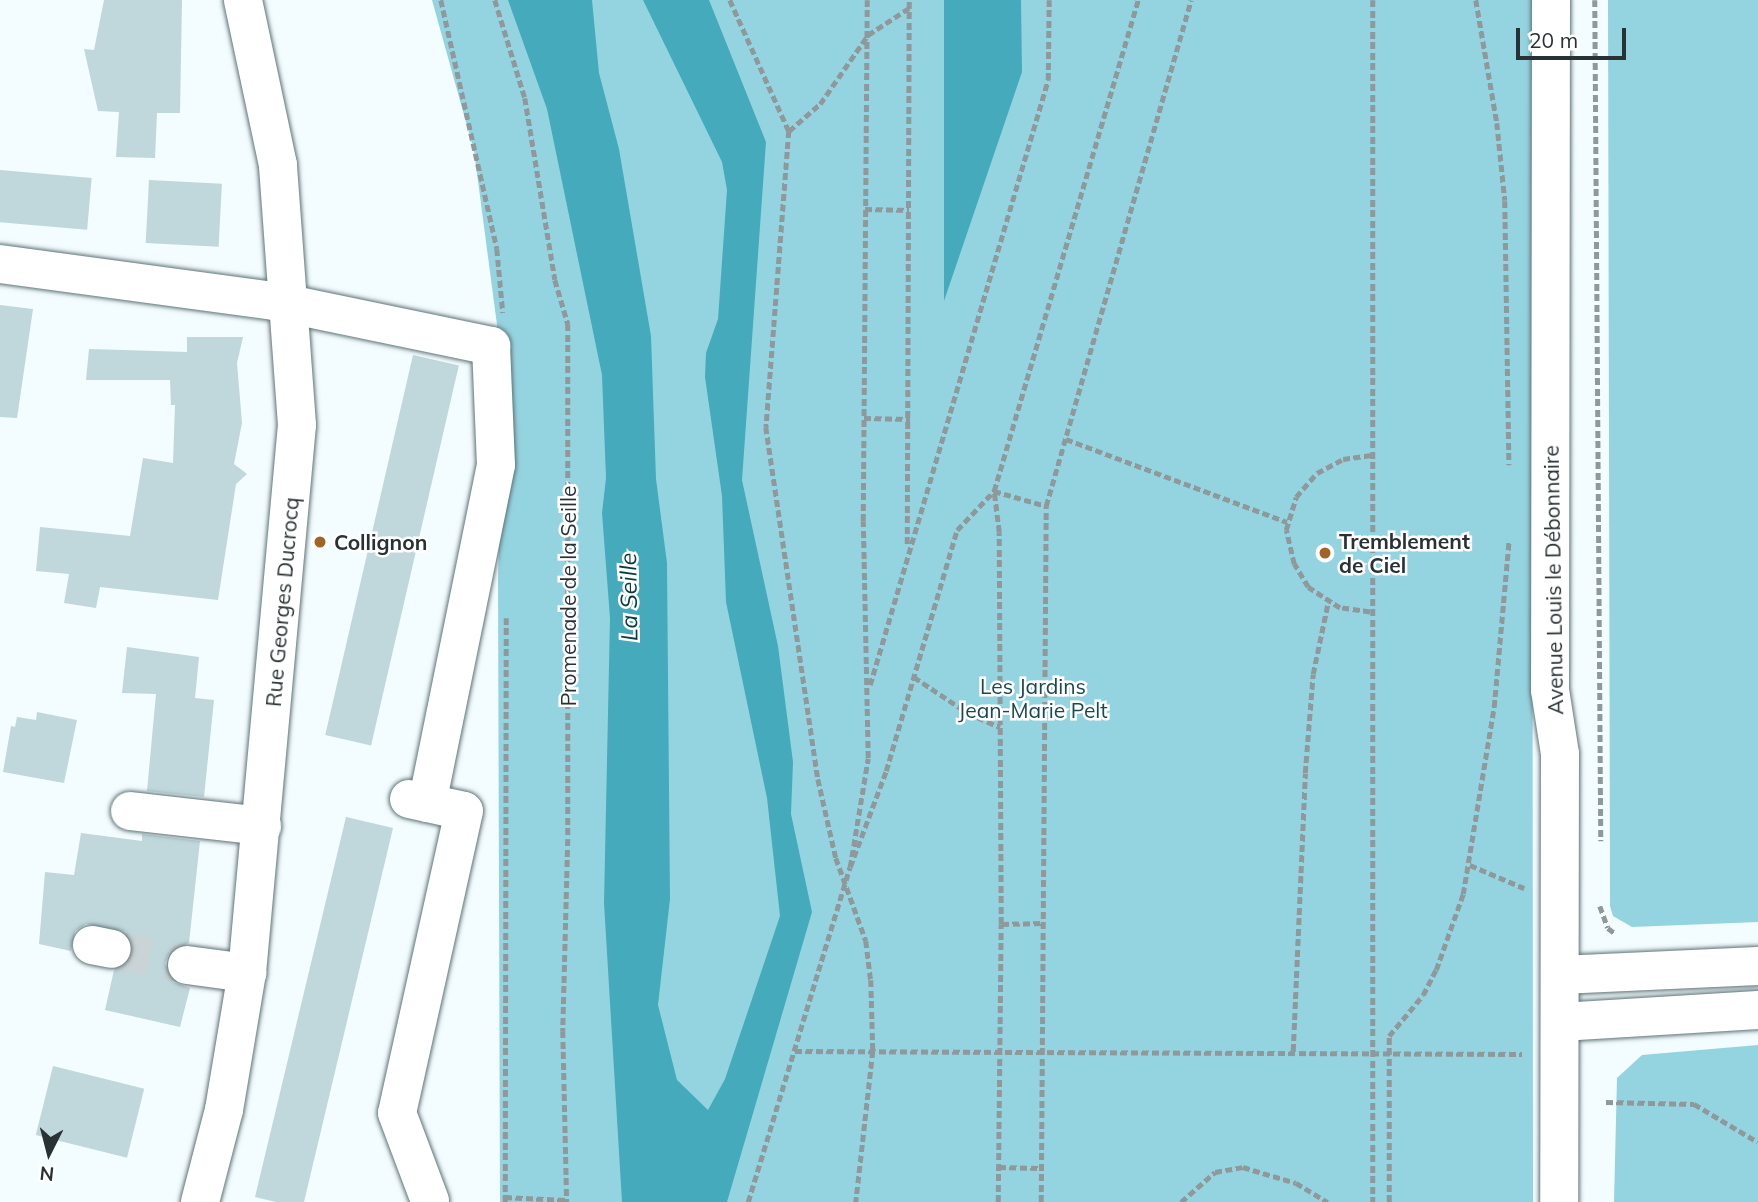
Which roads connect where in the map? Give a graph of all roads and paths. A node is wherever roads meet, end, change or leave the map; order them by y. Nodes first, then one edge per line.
1 (243, 0) edge
2 (495, 0) edge
3 (730, 0) edge
4 (867, 0) edge
5 (909, 0) edge
6 (1049, 0) edge
7 (1138, 0) edge
8 (1191, 0) edge
9 (1373, 0) edge
10 (1476, 0) edge
11 (1551, 0) edge
12 (1595, 0) edge
13 (909, 8) junction
14 (868, 35) junction
15 (789, 131) junction
16 (865, 209) junction
17 (909, 210) junction
18 (0, 264) edge
19 (291, 306) junction
20 (864, 418) junction
21 (910, 419) junction
22 (1066, 439) junction
23 (1372, 456) junction
24 (1509, 475) dead end
25 (994, 491) junction
26 (1046, 506) junction
27 (1287, 522) junction
28 (1510, 528) dead end
29 (907, 552) junction
30 (1328, 602) junction
31 (1370, 612) junction
32 (914, 677) junction
33 (869, 689) junction
34 (1000, 727) junction
35 (130, 811) dead end
36 (262, 826) junction
37 (1600, 852) dead end
38 (1470, 865) junction
39 (850, 867) junction
40 (845, 884) junction
41 (1560, 892) junction
42 (1043, 923) junction
43 (1002, 924) junction
44 (1622, 939) dead end
45 (187, 965) tunnel mouth
46 (1758, 966) edge
47 (247, 973) junction
48 (1560, 975) junction
49 (1758, 1010) edge
50 (1561, 1022) junction
51 (795, 1051) junction
52 (873, 1051) junction
53 (1000, 1051) junction
54 (1042, 1051) junction
55 (1293, 1051) junction
56 (1371, 1051) junction
57 (1387, 1051) junction
58 (1521, 1054) dead end
59 (1606, 1102) dead end
60 (1758, 1142) edge
61 (999, 1167) junction
62 (1041, 1168) junction
63 (505, 1197) dead end
64 (567, 1201) edge
65 (200, 1202) edge
66 (438, 1202) edge
67 (748, 1202) edge
68 (856, 1202) edge
69 (998, 1202) edge
70 (1041, 1202) edge
71 (1181, 1202) edge
72 (1328, 1202) edge
73 (1373, 1202) edge
74 (1389, 1202) edge
75 (1559, 1202) edge

1 - 19 street, Rue Georges Ducrocq
2 - 64 path, Promenade de la Seille
3 - 15 path
4 - 14 path
5 - 13 path
6 - 29 path
7 - 25 path
8 - 22 path
9 - 23 path
10 - 24 path
11 - 41 street, Avenue Louis le Débonnaire
12 - 37 path
13 - 14 path
13 - 17 path
14 - 15 path
14 - 16 path
15 - 40 path
16 - 17 path
16 - 20 path
17 - 21 path
18 - 19 street
19 - 36 street, Rue Georges Ducrocq
19 - 66 street
20 - 21 path
20 - 33 path
21 - 29 path
22 - 26 path
22 - 27 path
23 - 27 path
23 - 31 path
25 - 26 path
25 - 32 path
25 - 34 path
26 - 42 path
27 - 30 path
28 - 38 path
29 - 33 path
30 - 31 path
30 - 55 path
31 - 56 path
32 - 34 path
32 - 39 path
33 - 39 path
34 - 43 path
35 - 36 street
36 - 47 street, Rue Georges Ducrocq
38 - 41 path
38 - 57 path
39 - 40 path
40 - 51 path
40 - 52 path
41 - 44 path
41 - 48 street, Avenue Louis le Débonnaire
42 - 43 path
42 - 54 path
43 - 53 path
45 - 47 street
46 - 48 street
47 - 65 street, Rue Georges Ducrocq
48 - 50 street, Avenue Louis le Débonnaire
49 - 50 street
50 - 75 street, Avenue Louis le Débonnaire
51 - 52 path
51 - 67 path
52 - 53 path
52 - 68 path
53 - 54 path
53 - 61 path
54 - 55 path
54 - 62 path
55 - 56 path
56 - 57 path
56 - 73 path
57 - 58 path
57 - 74 path
59 - 60 path
61 - 62 path
61 - 69 path
62 - 70 path
63 - 64 path
71 - 72 path

